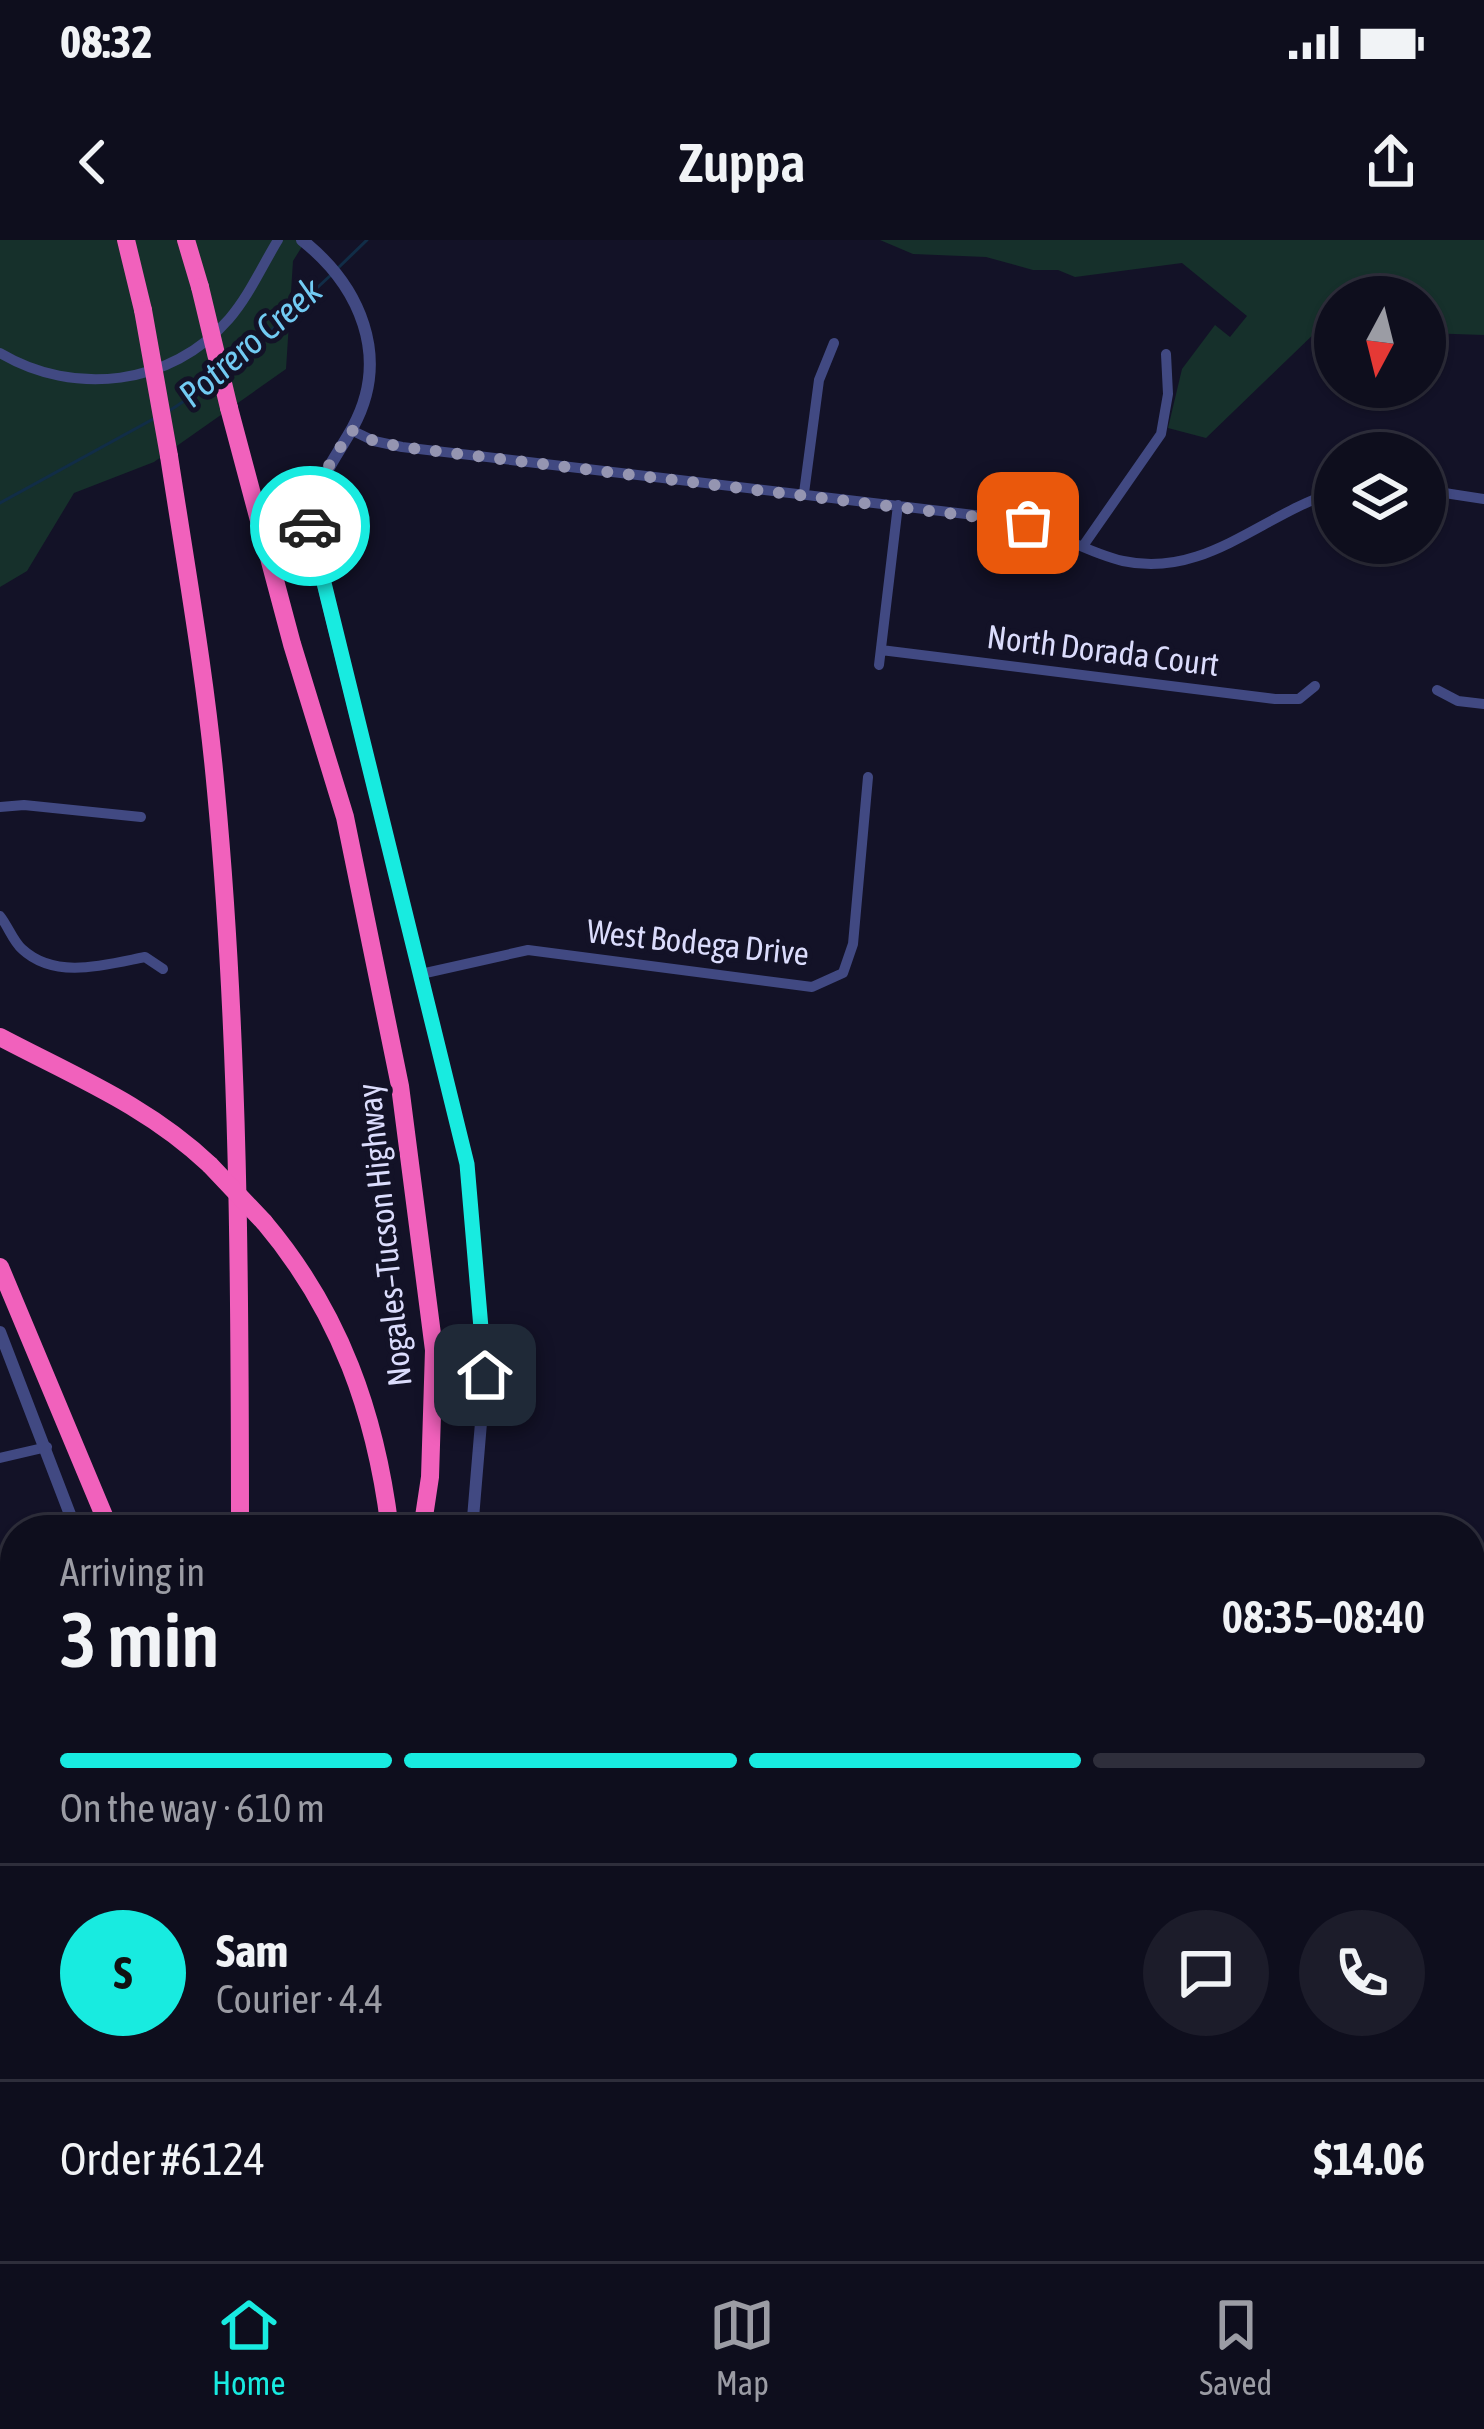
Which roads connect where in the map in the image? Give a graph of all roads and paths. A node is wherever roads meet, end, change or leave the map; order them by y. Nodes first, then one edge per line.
1 (126, 240) edge
2 (186, 240) edge
3 (278, 240) edge
4 (302, 240) edge
5 (834, 343) dead end
6 (0, 352) edge
7 (1166, 354) dead end
8 (351, 430) junction
9 (805, 493) junction
10 (1446, 493) edge
11 (1484, 499) edge
12 (1314, 502) edge
13 (898, 505) junction
14 (1083, 546) junction
15 (881, 650) junction
16 (879, 665) dead end
17 (1315, 686) dead end
18 (1437, 690) dead end
19 (1484, 704) edge
20 (868, 777) dead end
21 (0, 807) edge
22 (141, 817) dead end
23 (0, 916) edge
24 (163, 968) dead end
25 (421, 974) junction
26 (0, 1037) edge
27 (0, 1267) edge
28 (0, 1332) edge
29 (46, 1447) junction
30 (0, 1458) edge
31 (71, 1515) edge
32 (104, 1515) edge
33 (240, 1515) edge
34 (388, 1515) edge
35 (424, 1515) edge
36 (473, 1515) edge

1 - 33 highway, bridge
2 - 35 highway, Nogales–Tucson Highway, bridge
3 - 6 street
4 - 8 street
5 - 9 street
7 - 14 street
8 - 9 street
8 - 25 street
9 - 13 street
10 - 11 street
12 - 14 street
13 - 14 street
13 - 15 street
15 - 16 street
15 - 17 street, North Dorada Court
18 - 19 street
20 - 25 street, West Bodega Drive
21 - 22 street
23 - 24 street
25 - 36 street
26 - 34 highway, bridge
27 - 32 highway
28 - 29 street
29 - 30 street
29 - 31 street

